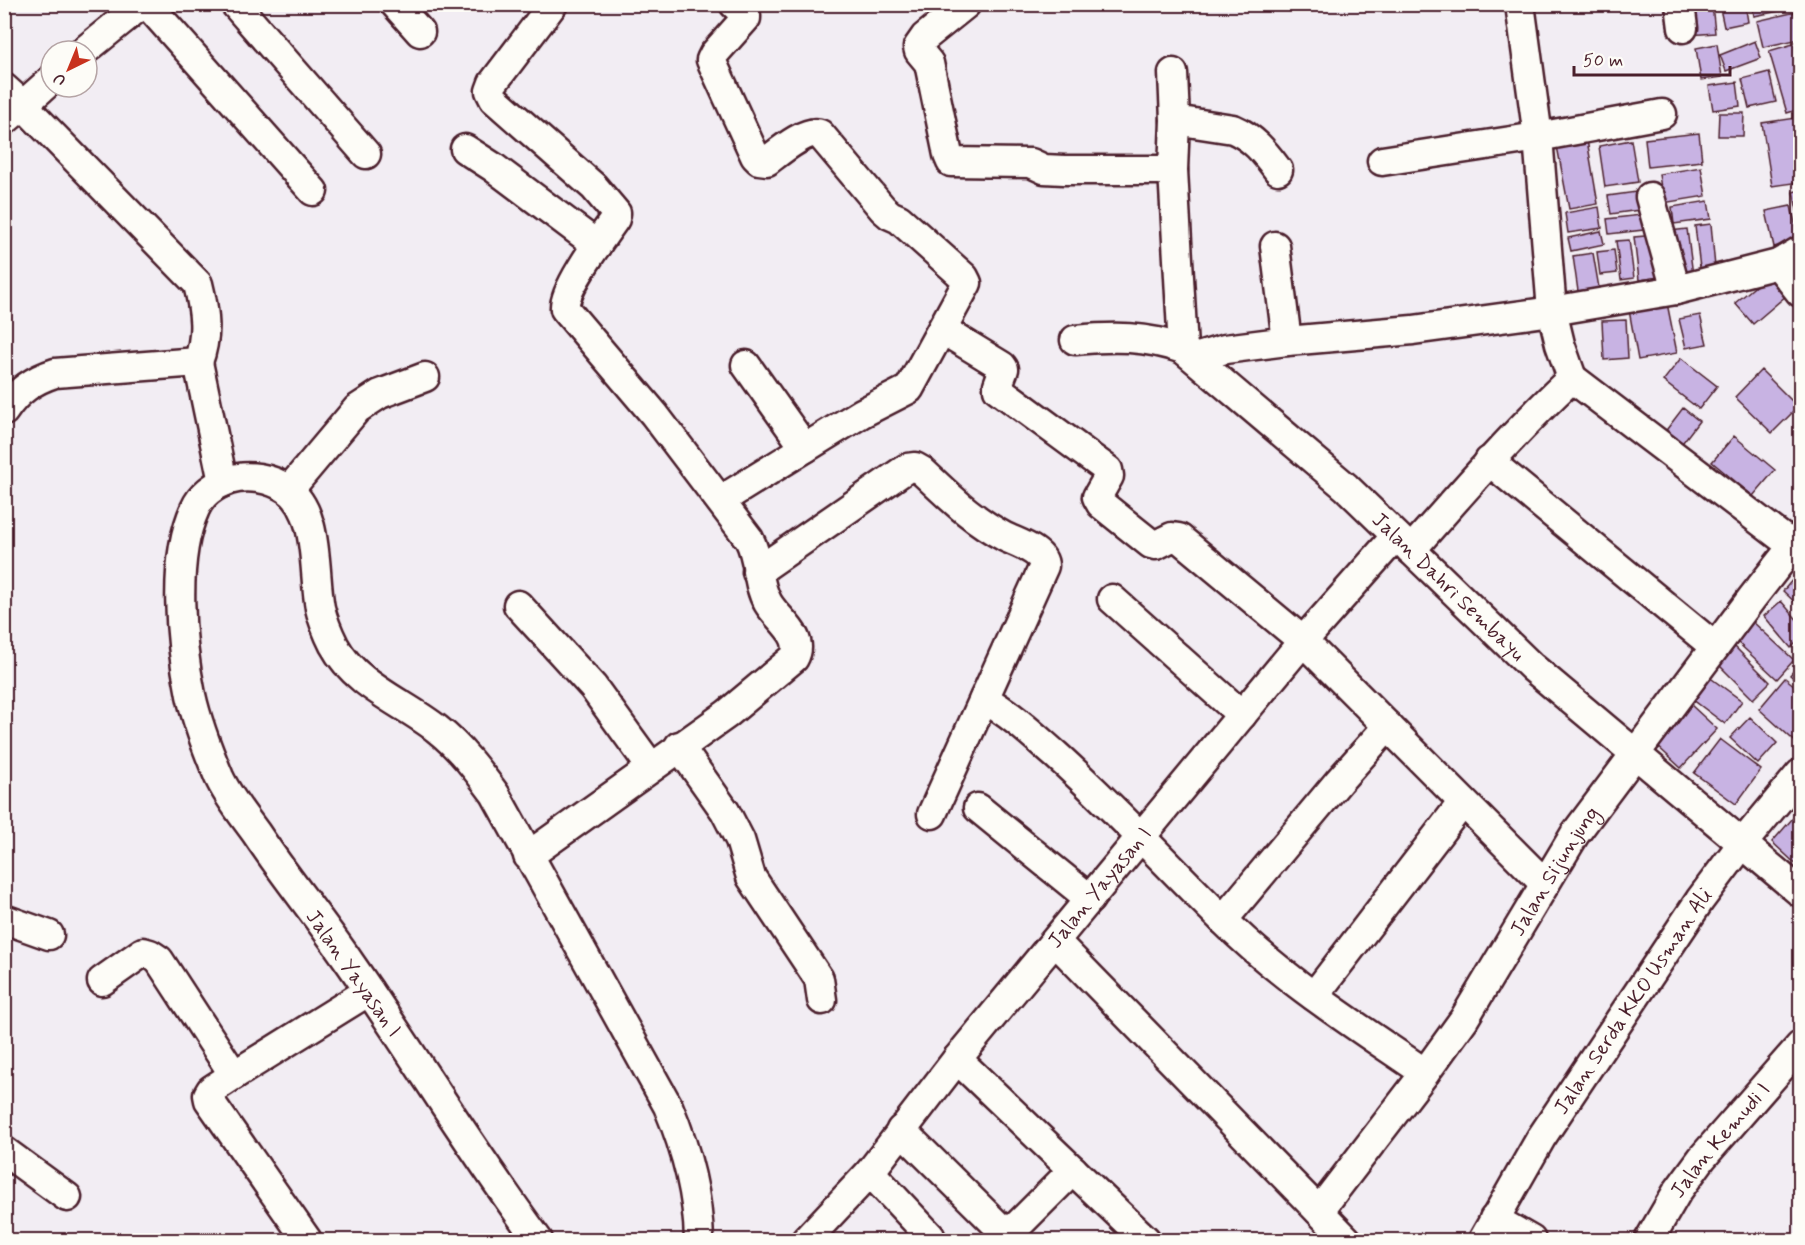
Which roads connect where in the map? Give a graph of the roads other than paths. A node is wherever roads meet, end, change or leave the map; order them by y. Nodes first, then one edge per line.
1 (142, 4) edge
2 (147, 4) edge
3 (235, 4) edge
4 (395, 4) edge
5 (553, 4) edge
6 (734, 4) edge
7 (966, 4) edge
8 (1520, 4) edge
9 (420, 32) dead end
10 (99, 39) edge
11 (1173, 73) dead end
12 (39, 87) edge
13 (10, 104) edge
14 (1662, 114) dead end
15 (1175, 120) junction
16 (1538, 137) junction
17 (465, 149) dead end
18 (366, 154) dead end
19 (1382, 160) dead end
20 (1173, 170) junction
21 (1278, 170) dead end
22 (313, 191) dead end
23 (1650, 197) dead end
24 (597, 245) junction
25 (1275, 246) dead end
26 (1789, 257) edge
27 (1676, 290) junction
28 (1800, 292) edge
29 (1552, 311) junction
30 (943, 330) junction
31 (1075, 340) dead end
32 (1287, 341) junction
33 (1189, 354) junction
34 (746, 365) dead end
35 (201, 376) junction
36 (425, 377) dead end
37 (1572, 378) junction
38 (4, 411) edge
39 (806, 448) junction
40 (1489, 461) junction
41 (223, 482) junction
42 (289, 490) junction
43 (721, 500) junction
44 (1797, 542) edge
45 (1404, 543) junction
46 (758, 572) junction
47 (1112, 599) dead end
48 (518, 604) dead end
49 (1303, 641) junction
50 (1715, 647) junction
51 (984, 699) junction
52 (1242, 715) junction
53 (1388, 726) junction
54 (680, 746) junction
55 (1635, 754) junction
56 (651, 767) junction
57 (1800, 774) edge
58 (1462, 802) junction
59 (978, 808) dead end
60 (932, 814) dead end
61 (1142, 837) junction
62 (1742, 844) junction
63 (528, 856) junction
64 (1545, 885) junction
65 (1800, 892) edge
66 (1090, 899) junction
67 (4, 919) edge
68 (1223, 920) junction
69 (49, 935) dead end
70 (1056, 942) junction
71 (102, 981) dead end
72 (369, 991) junction
73 (1314, 996) junction
74 (822, 1000) dead end
75 (1800, 1046) edge
76 (957, 1059) junction
77 (1425, 1073) junction
78 (234, 1074) junction
79 (901, 1130) junction
80 (4, 1151) edge
81 (1073, 1170) junction
82 (870, 1172) junction
83 (67, 1197) dead end
84 (1319, 1211) junction
85 (1488, 1230) edge
86 (930, 1236) dead end
87 (307, 1240) edge
88 (538, 1240) edge
89 (699, 1240) edge
90 (806, 1240) edge
91 (1146, 1240) edge
92 (1347, 1240) edge
93 (1531, 1240) edge
94 (1649, 1240) edge

1 - 10 street
2 - 22 street
3 - 18 street
4 - 9 street
5 - 24 street
6 - 30 street
7 - 20 street
8 - 16 street
11 - 15 street
12 - 13 street
13 - 35 street
14 - 16 street
15 - 20 street
15 - 21 street
16 - 19 street
16 - 29 street
17 - 24 street
20 - 33 street
23 - 27 street
24 - 43 street
25 - 32 street
26 - 27 street
26 - 28 street
27 - 29 street
29 - 32 street
29 - 37 street
30 - 39 street
30 - 49 street
31 - 33 street, Jalan Dahri Sembayu
32 - 33 street
33 - 45 street, Jalan Dahri Sembayu
34 - 39 street
35 - 38 street
35 - 41 street
36 - 42 street
37 - 40 street, Jalan Yayasan I
37 - 44 street
39 - 43 street
40 - 45 street, Jalan Yayasan I
40 - 50 street
41 - 42 street
41 - 72 street, Jalan Yayasan I
42 - 63 street
43 - 46 street
44 - 50 street, Jalan Sijunjung
45 - 49 street, Jalan Yayasan I
45 - 55 street, Jalan Dahri Sembayu
46 - 51 street
46 - 54 street
47 - 52 street
48 - 56 street
49 - 52 street, Jalan Yayasan I
49 - 53 street
50 - 55 street, Jalan Sijunjung
51 - 60 street
51 - 61 street
52 - 61 street, Jalan Yayasan I
53 - 58 street
53 - 68 street
54 - 56 street
54 - 74 street
55 - 62 street, Jalan Dahri Sembayu
55 - 64 street, Jalan Sijunjung
56 - 63 street
57 - 62 street, Jalan Serda KKO Usman Ali
58 - 64 street
58 - 73 street
59 - 66 street
61 - 66 street, Jalan Yayasan I
61 - 68 street
62 - 65 street, Jalan Dahri Sembayu
62 - 85 street, Jalan Serda KKO Usman Ali
63 - 89 street
64 - 77 street, Jalan Sijunjung
66 - 70 street, Jalan Yayasan I
67 - 69 street
68 - 73 street
70 - 76 street, Jalan Yayasan I
70 - 84 street
71 - 78 street
72 - 78 street
72 - 88 street, Jalan Yayasan I
73 - 77 street
75 - 94 street, Jalan Kemudi I
76 - 79 street, Jalan Yayasan I
76 - 81 street
77 - 84 street, Jalan Sijunjung
78 - 87 street
79 - 81 street
79 - 82 street, Jalan Yayasan I
80 - 83 street
81 - 91 street
82 - 86 street
82 - 90 street, Jalan Yayasan I
84 - 92 street
85 - 93 street

